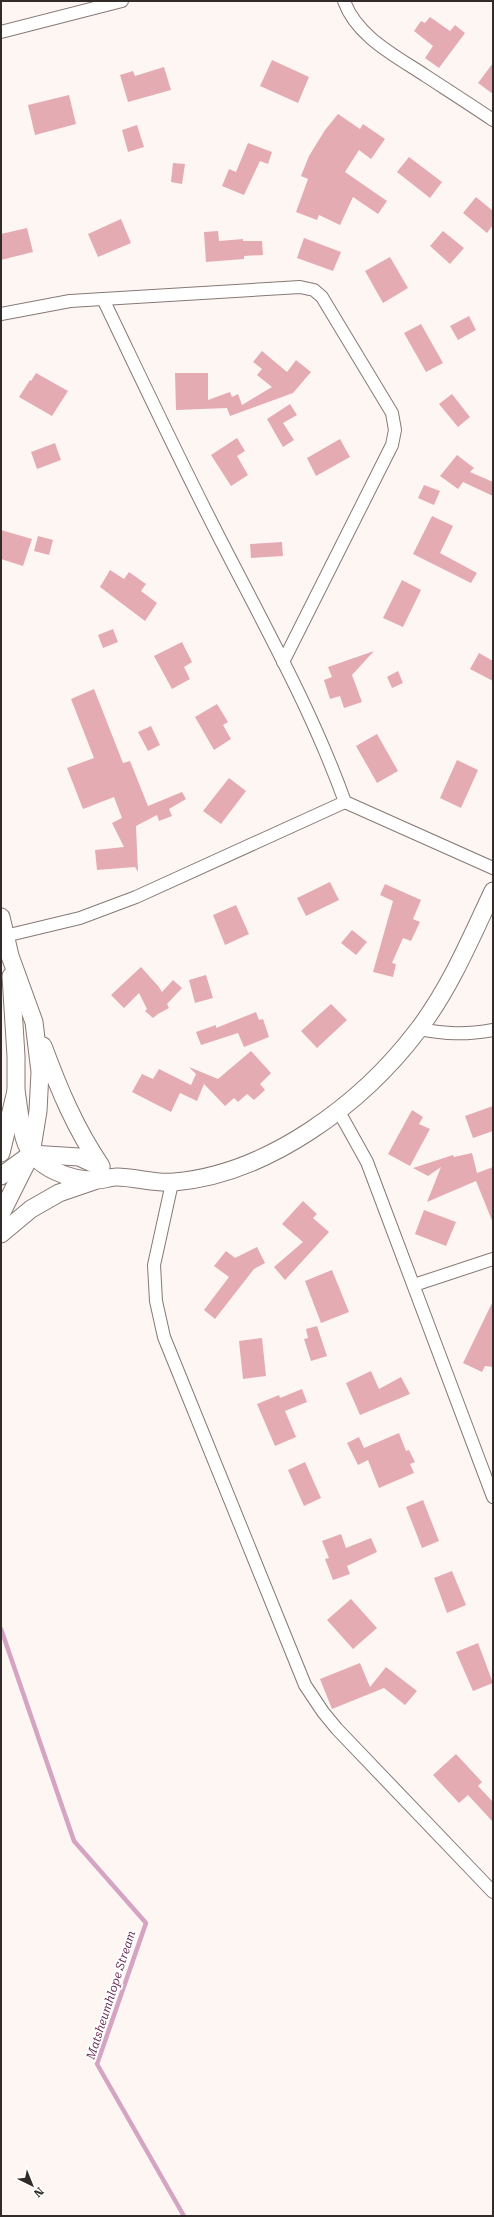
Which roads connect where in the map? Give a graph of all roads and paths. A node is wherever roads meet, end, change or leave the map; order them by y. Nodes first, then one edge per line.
1 (122, 1) edge
2 (344, 1) edge
3 (1, 32) edge
4 (493, 120) edge
5 (102, 299) junction
6 (1, 314) edge
7 (283, 662) junction
8 (345, 802) junction
9 (493, 868) edge
10 (493, 891) edge
11 (1, 917) edge
12 (5, 936) junction
13 (10, 956) junction
14 (34, 1022) junction
15 (419, 1029) junction
16 (493, 1030) edge
17 (16, 1091) junction
18 (338, 1110) junction
19 (1, 1153) edge
20 (31, 1154) junction
21 (99, 1173) junction
22 (1, 1176) edge
23 (172, 1183) junction
24 (1, 1214) edge
25 (1, 1234) edge
26 (493, 1259) edge
27 (414, 1286) junction
28 (493, 1497) edge
29 (493, 1892) edge

1 - 3 street
2 - 4 street
5 - 6 street
5 - 7 street
5 - 7 street
7 - 8 street
8 - 9 street
8 - 12 street
10 - 15 main road
11 - 12 main road
12 - 13 main road
13 - 14 main road
13 - 17 main road
14 - 20 main road
14 - 21 main road
15 - 16 street
15 - 18 main road
17 - 19 main road
17 - 20 main road
18 - 23 main road
18 - 27 street
20 - 21 main road
20 - 22 main road
20 - 24 main road
21 - 23 main road
21 - 25 main road
23 - 29 street
26 - 27 street
27 - 28 street

